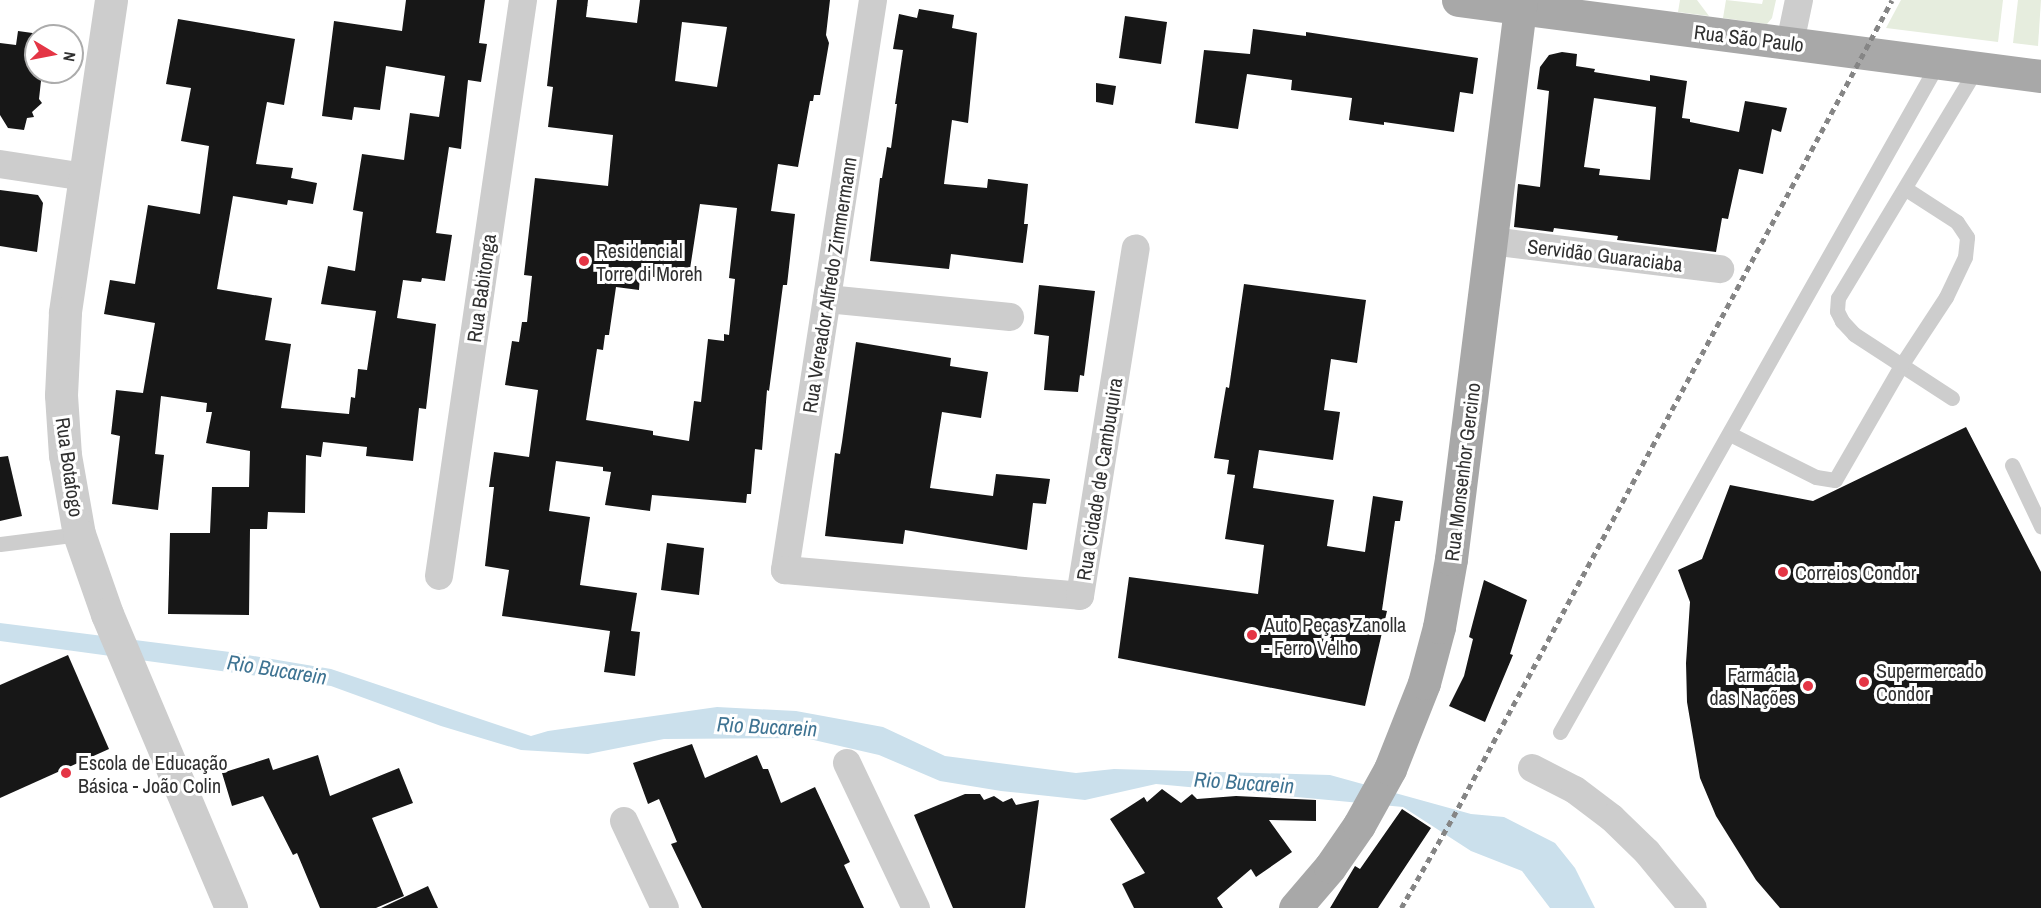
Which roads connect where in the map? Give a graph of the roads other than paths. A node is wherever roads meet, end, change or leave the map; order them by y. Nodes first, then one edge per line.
1 (111, 0) edge
2 (523, 0) edge
3 (873, 0) edge
4 (1458, 0) edge
5 (1799, 0) edge
6 (1520, 4) edge
7 (1790, 43) junction
8 (1938, 63) junction
9 (1977, 68) junction
10 (2041, 76) edge
11 (0, 164) edge
12 (85, 177) junction
13 (1906, 189) junction
14 (1491, 241) junction
15 (1136, 248) dead end
16 (1720, 269) dead end
17 (827, 299) junction
18 (1010, 317) dead end
19 (1902, 364) junction
20 (1952, 398) dead end
21 (1730, 434) junction
22 (2012, 465) dead end
23 (2041, 526) edge
24 (79, 534) junction
25 (0, 544) edge
26 (785, 570) joint
27 (439, 576) dead end
28 (1560, 732) dead end
29 (847, 763) dead end
30 (1532, 768) dead end
31 (624, 821) dead end
32 (231, 908) edge
33 (665, 908) edge
34 (916, 908) edge
35 (1295, 908) edge
36 (1693, 908) edge

1 - 12 street, Rua Botafogo
2 - 27 street, Rua Babitonga
3 - 17 street, Rua Vereador Alfredo Zimmermann
4 - 6 main road, Rua São Paulo
5 - 7 street
6 - 7 main road, Rua São Paulo
6 - 14 main road, Rua Monsenhor Gercino
7 - 8 main road, Rua São Paulo
8 - 9 main road, Rua São Paulo
8 - 21 lane
9 - 10 main road, Rua São Paulo
9 - 13 lane
11 - 12 street
12 - 24 street, Rua Botafogo
13 - 19 lane
13 - 19 lane
14 - 16 street, Servidão Guaraciaba
14 - 35 main road, Rua Monsenhor Gercino
15 - 26 street, Rua Cidade de Cambuquira
17 - 18 street
17 - 26 street, Rua Vereador Alfredo Zimmermann
19 - 20 lane
19 - 21 lane
21 - 28 lane
22 - 23 lane
24 - 25 lane
24 - 32 street, Rua Botafogo
29 - 34 street
30 - 36 street
31 - 33 street

